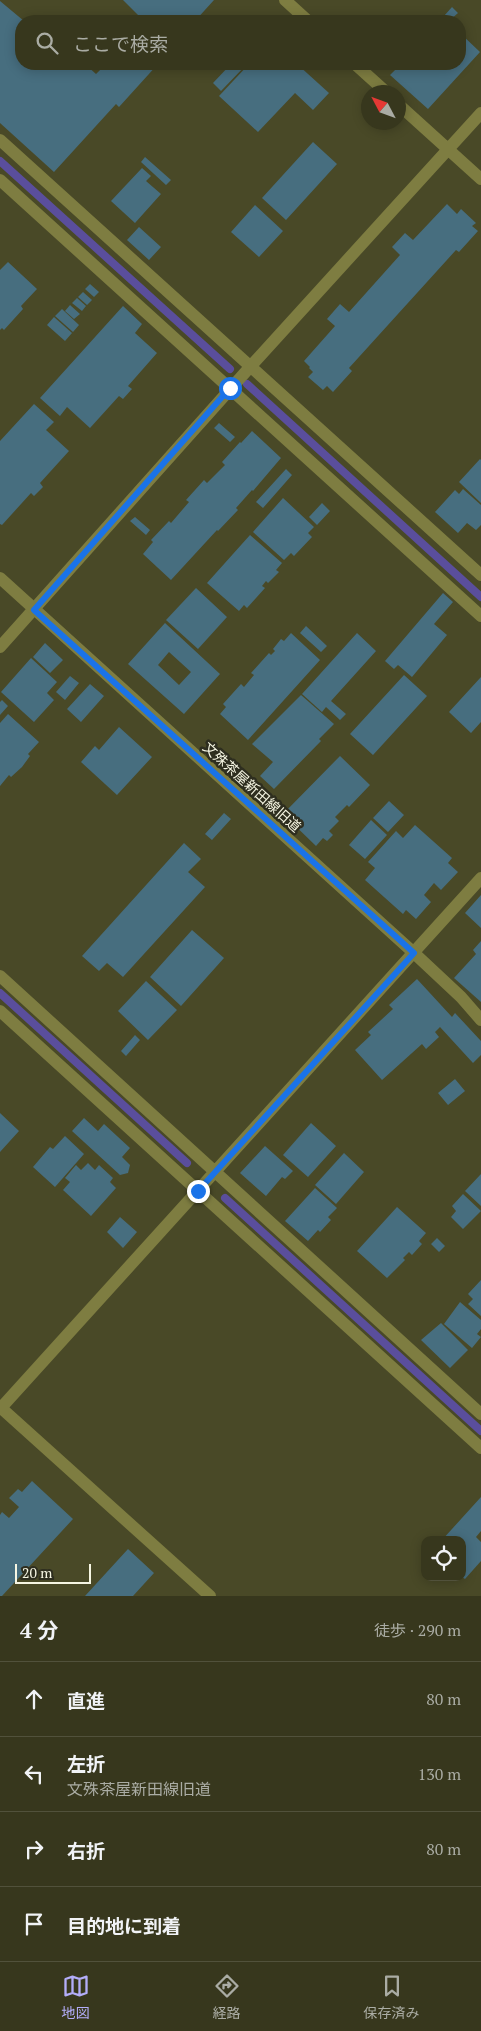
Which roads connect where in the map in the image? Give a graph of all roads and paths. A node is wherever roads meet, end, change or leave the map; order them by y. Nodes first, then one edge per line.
1 (285, 0) edge
2 (301, 15) edge
3 (361, 70) edge
4 (378, 85) edge
5 (406, 111) edge
6 (481, 113) edge
7 (0, 140) edge
8 (449, 150) junction
9 (481, 179) edge
10 (0, 180) edge
11 (250, 367) junction
12 (230, 388) junction
13 (481, 575) edge
14 (0, 578) edge
15 (34, 610) junction
16 (481, 616) edge
17 (0, 647) edge
18 (481, 878) edge
19 (414, 953) junction
20 (0, 976) edge
21 (0, 1011) edge
22 (481, 1020) edge
23 (216, 1171) junction
24 (198, 1191) junction
25 (0, 1408) edge
26 (481, 1414) edge
27 (481, 1448) edge
28 (210, 1596) edge

1 - 2 street
3 - 4 street
5 - 8 street
6 - 8 street
7 - 11 street
8 - 9 street
8 - 11 street
10 - 12 street
11 - 12 street
11 - 13 street
12 - 15 street
12 - 16 street
14 - 15 street, 文殊茶屋新田線旧道
15 - 17 street
15 - 19 street, 文殊茶屋新田線旧道
18 - 19 street
19 - 22 street, 文殊茶屋新田線旧道
19 - 23 street
20 - 23 street
21 - 24 street
23 - 24 street
23 - 26 street
24 - 25 street
24 - 27 street
25 - 28 street

